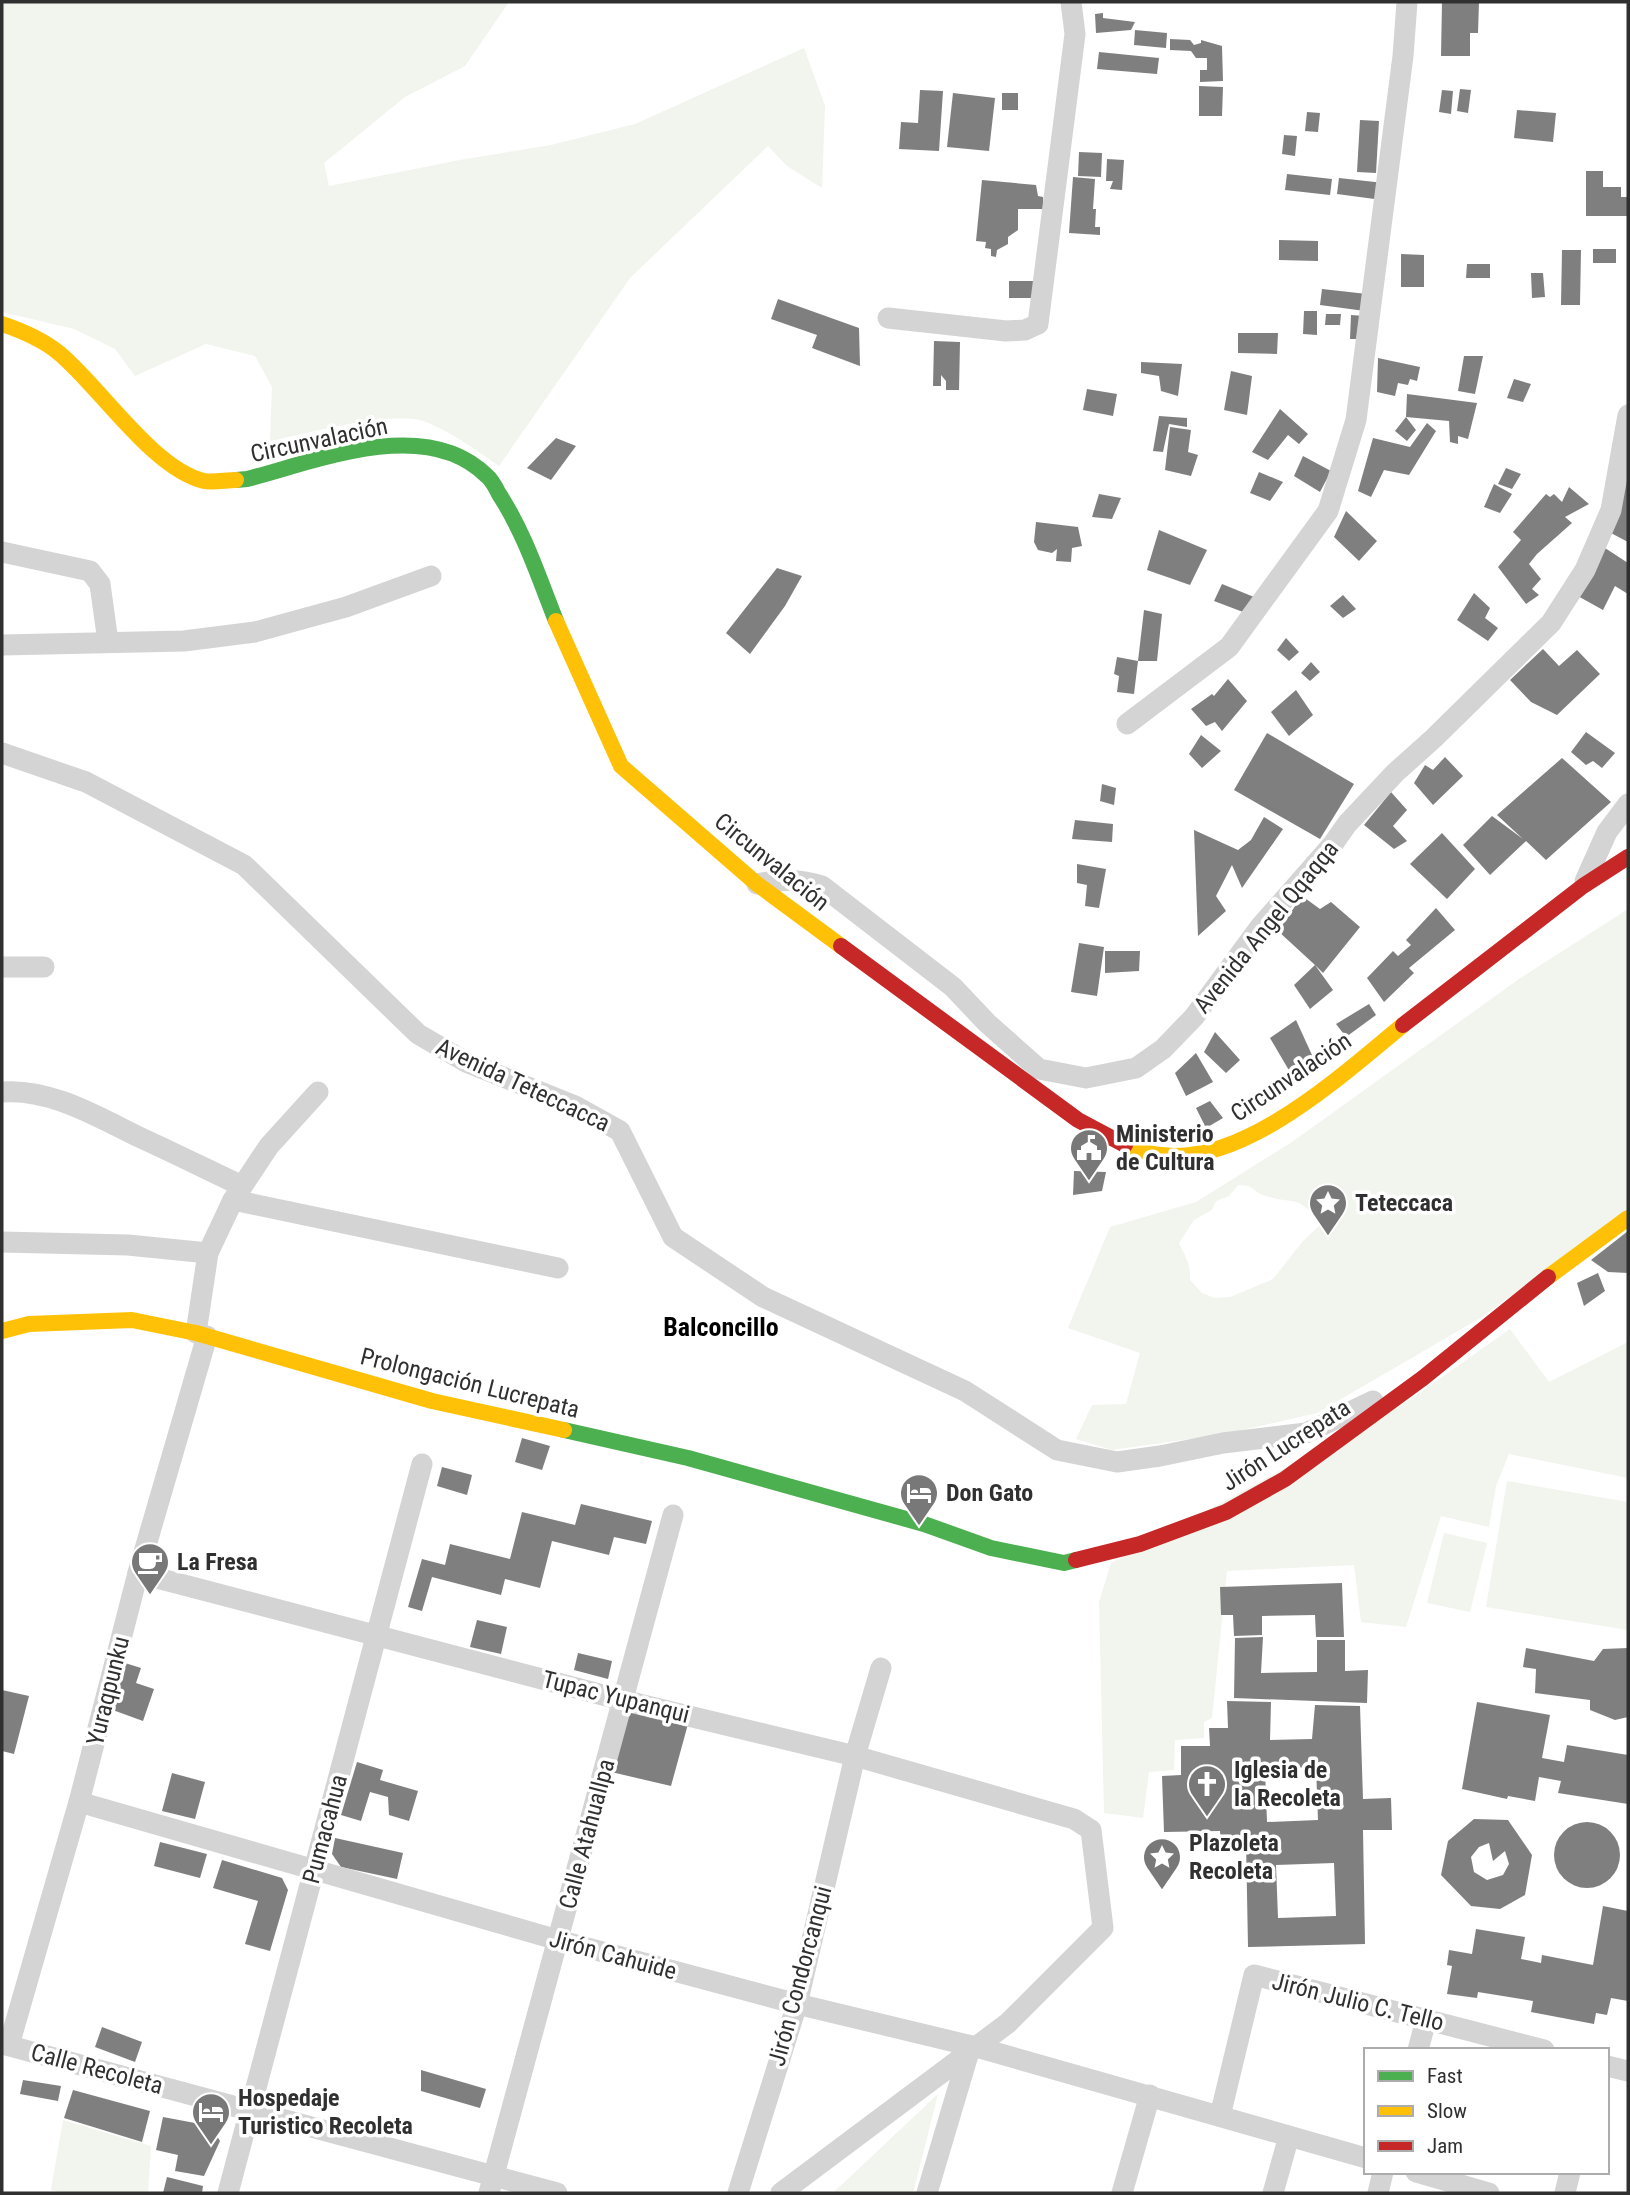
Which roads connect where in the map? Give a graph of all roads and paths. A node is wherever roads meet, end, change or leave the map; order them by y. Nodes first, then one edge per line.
1 (1071, 2) edge
2 (1406, 2) edge
3 (888, 318) dead end
4 (2, 324) edge
5 (1628, 415) edge
6 (511, 512) junction
7 (492, 527) dead end
8 (2, 552) edge
9 (431, 576) dead end
10 (108, 642) junction
11 (2, 645) edge
12 (1127, 723) dead end
13 (2, 753) edge
14 (1628, 804) edge
15 (1628, 858) edge
16 (757, 884) junction
17 (1583, 886) junction
18 (2, 967) edge
19 (44, 967) dead end
20 (2, 1092) edge
21 (318, 1092) dead end
22 (238, 1193) junction
23 (1628, 1218) edge
24 (2, 1242) edge
25 (208, 1252) junction
26 (558, 1268) dead end
27 (2, 1331) edge
28 (201, 1334) junction
29 (1423, 1378) junction
30 (422, 1464) dead end
31 (673, 1515) dead end
32 (924, 1524) joint
33 (138, 1573) junction
34 (376, 1634) junction
35 (881, 1668) dead end
36 (622, 1700) junction
37 (855, 1756) junction
38 (79, 1802) junction
39 (313, 1870) junction
40 (558, 1940) junction
41 (797, 2004) junction
42 (1426, 2020) junction
43 (5, 2044) edge
44 (1419, 2048) edge
45 (1536, 2048) edge
46 (972, 2051) junction
47 (1609, 2066) edge
48 (1628, 2071) edge
49 (1150, 2095) junction
50 (250, 2110) junction
51 (1220, 2116) junction
52 (1289, 2136) junction
53 (1364, 2157) edge
54 (1383, 2174) edge
55 (1423, 2174) edge
56 (1570, 2174) edge
57 (492, 2184) edge
58 (228, 2193) edge
59 (557, 2193) edge
60 (738, 2193) edge
61 (781, 2193) edge
62 (927, 2193) edge
63 (1122, 2193) edge
64 (1273, 2193) edge
65 (1378, 2193) edge
66 (1489, 2193) edge
67 (1565, 2193) edge

1 - 3 street
2 - 12 street
4 - 6 main road, Circunvalación
5 - 16 street, Avenida Angel Qqaqqa
6 - 7 street
6 - 16 main road, Circunvalación
8 - 10 street
9 - 10 street
10 - 11 street
13 - 29 street, Avenida Teteccacca
14 - 17 street
15 - 17 main road, Circunvalación
16 - 17 main road, Circunvalación
18 - 19 street
20 - 22 street
21 - 22 street, Yuraqpunku
22 - 25 street, Yuraqpunku
22 - 26 street
23 - 29 main road, Jirón Lucrepata
24 - 25 street
25 - 28 street, Yuraqpunku
27 - 28 main road, Prolongación Lucrepata
28 - 32 main road, Prolongación Lucrepata
28 - 33 street, Yuraqpunku
29 - 32 main road, Jirón Lucrepata
30 - 34 street, Pumacahua
31 - 36 street, Calle Atahuallpa
33 - 34 street, Tupac Yupanqui
33 - 38 street, Yuraqpunku
34 - 36 street, Tupac Yupanqui
34 - 39 street, Pumacahua
35 - 37 street, Jirón Condorcanqui
36 - 37 street, Tupac Yupanqui
36 - 40 street, Calle Atahuallpa
37 - 41 street, Jirón Condorcanqui
37 - 46 street, Tupac Yupanqui
38 - 39 street, Jirón Cahuide
38 - 43 street, Yuraqpunku
39 - 40 street, Jirón Cahuide
39 - 50 street, Pumacahua
40 - 41 street, Jirón Cahuide
40 - 57 street, Calle Atahuallpa
41 - 46 street, Jirón Cahuide
41 - 60 street, Jirón Condorcanqui
42 - 44 street
42 - 45 street, Jirón Julio C. Tello
42 - 51 street, Jirón Julio C. Tello
43 - 50 street, Calle Recoleta
46 - 49 street, Jirón Cahuide
46 - 61 street
46 - 62 street
47 - 48 street
49 - 51 street, Jirón Cahuide
49 - 63 street
50 - 57 street, Calle Recoleta
50 - 58 street, Pumacahua
51 - 52 street, Jirón Cahuide
52 - 53 street, Jirón Cahuide
52 - 64 street
54 - 65 street
55 - 66 street
56 - 67 street
57 - 59 street, Calle Recoleta

